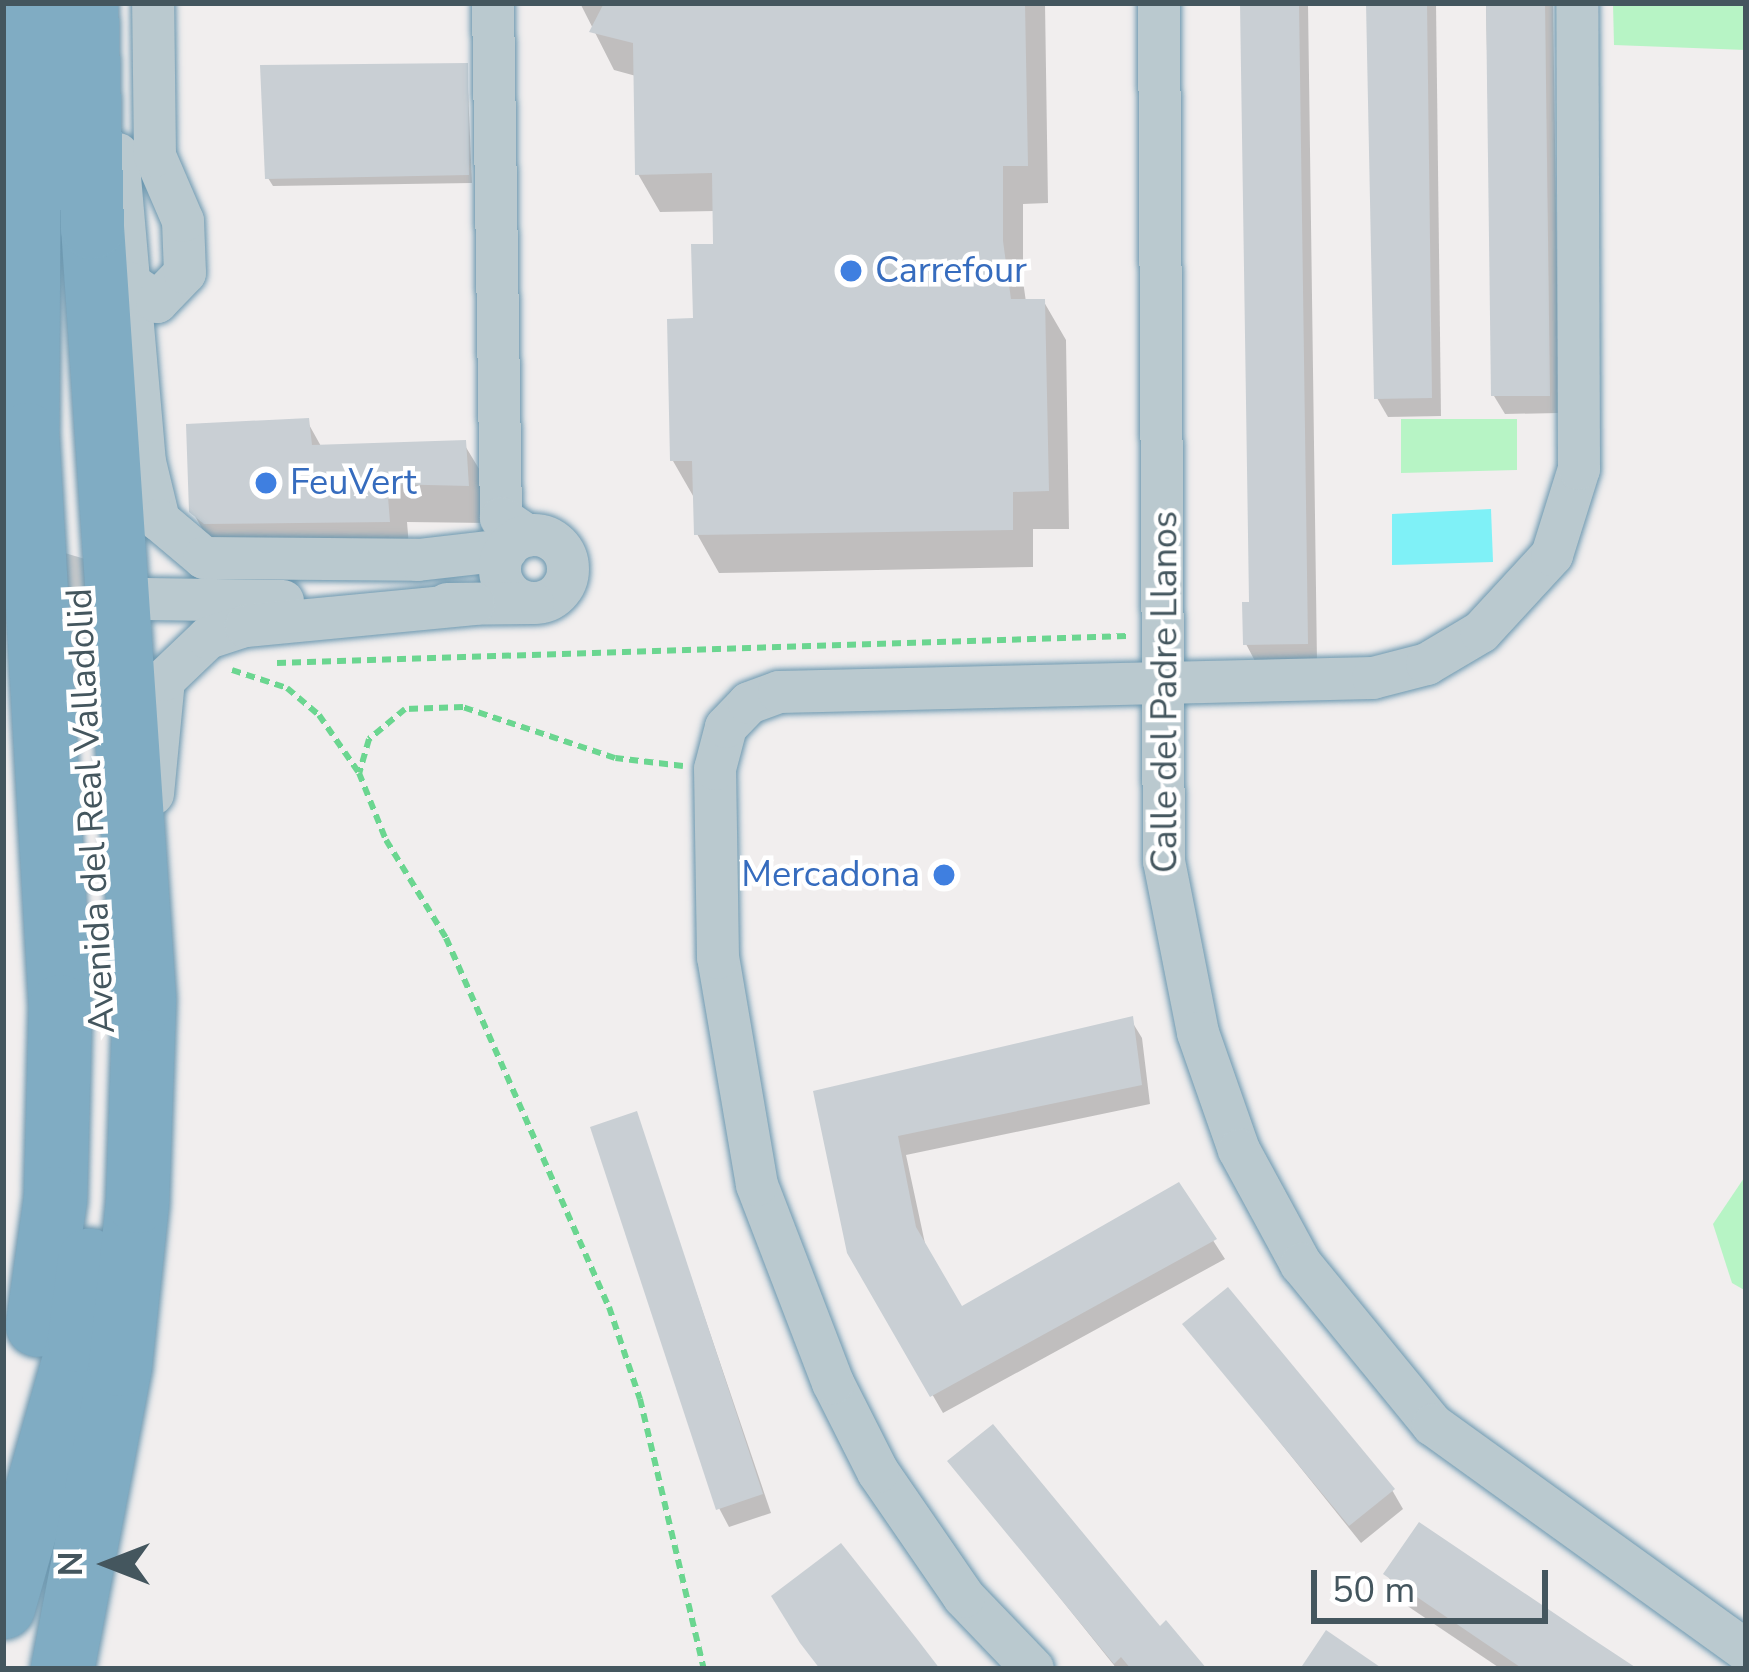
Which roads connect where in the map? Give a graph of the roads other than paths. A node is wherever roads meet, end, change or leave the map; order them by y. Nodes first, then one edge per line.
1 (30, 3) edge
2 (76, 3) edge
3 (86, 3) edge
4 (117, 3) edge
5 (153, 3) edge
6 (493, 3) edge
7 (1159, 3) edge
8 (1577, 3) edge
9 (129, 283) junction
10 (503, 546) junction
11 (146, 599) tunnel mouth
12 (533, 603) junction
13 (474, 604) junction
14 (1165, 683) junction
15 (144, 999) junction
16 (3, 1463) edge
17 (3, 1607) edge
18 (1746, 1651) edge
19 (62, 1669) edge
20 (1033, 1669) edge

1 - 16 highway, Avenida del Real Valladolid
2 - 17 highway, Avenida del Real Valladolid
3 - 15 highway
4 - 9 street
5 - 9 street
6 - 10 street
7 - 14 street, Calle del Padre Llanos
8 - 14 street
9 - 10 street
10 - 12 street
10 - 12 street
11 - 13 street
12 - 13 street
13 - 15 street
14 - 18 street, Calle del Padre Llanos
14 - 20 street
15 - 19 highway

